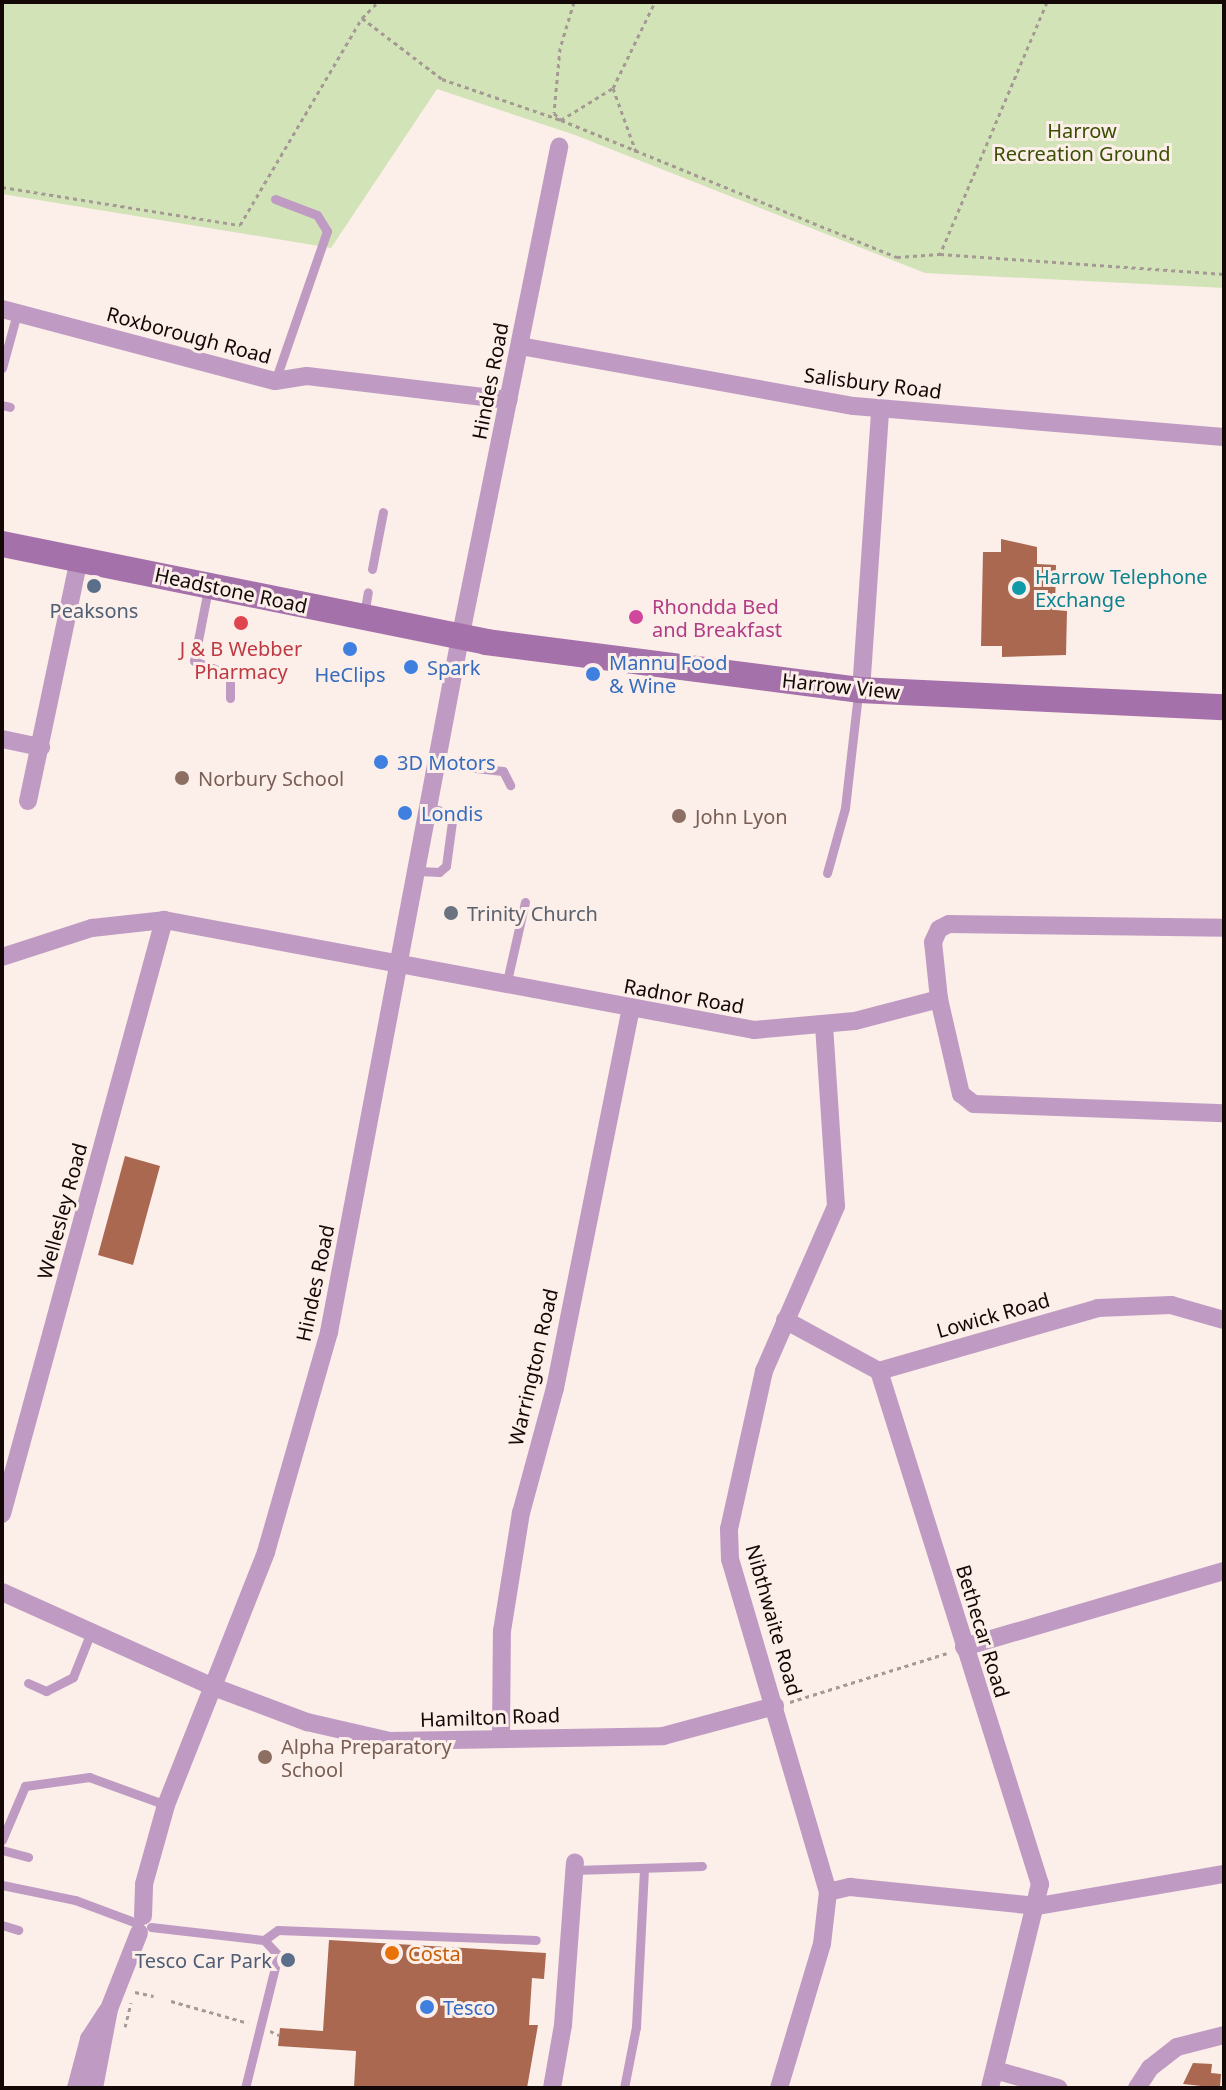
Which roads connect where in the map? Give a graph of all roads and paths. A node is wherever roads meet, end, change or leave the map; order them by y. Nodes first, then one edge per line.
1 (378, 2) edge
2 (574, 2) edge
3 (655, 2) edge
4 (1047, 2) edge
5 (362, 18) junction
6 (613, 88) junction
7 (561, 120) junction
8 (559, 147) dead end
9 (636, 152) junction
10 (2, 187) edge
11 (275, 199) dead end
12 (940, 254) junction
13 (1224, 274) edge
14 (10, 311) edge
15 (520, 346) junction
16 (2, 368) edge
17 (275, 381) junction
18 (509, 400) junction
19 (880, 409) junction
20 (1224, 437) edge
21 (383, 512) dead end
22 (2, 544) edge
23 (79, 559) junction
24 (372, 569) dead end
25 (209, 585) junction
26 (462, 631) junction
27 (860, 690) junction
28 (230, 698) dead end
29 (1224, 707) edge
30 (2, 739) edge
31 (41, 747) junction
32 (440, 764) junction
33 (510, 785) dead end
34 (28, 801) dead end
35 (431, 808) junction
36 (419, 871) junction
37 (827, 873) dead end
38 (525, 902) dead end
39 (164, 920) junction
40 (1224, 928) edge
41 (2, 957) edge
42 (401, 965) junction
43 (507, 981) junction
44 (939, 999) junction
45 (631, 1009) junction
46 (824, 1025) junction
47 (1224, 1113) edge
48 (785, 1320) junction
49 (1224, 1320) edge
50 (879, 1371) junction
51 (2, 1514) edge
52 (1224, 1571) edge
53 (2, 1592) edge
54 (91, 1632) junction
55 (964, 1647) junction
56 (28, 1683) dead end
57 (211, 1686) junction
58 (775, 1706) junction
59 (501, 1736) junction
60 (166, 1805) junction
61 (2, 1840) edge
62 (2, 1850) edge
63 (28, 1857) dead end
64 (574, 1866) joint
65 (702, 1866) dead end
66 (644, 1869) junction
67 (1224, 1874) edge
68 (2, 1885) edge
69 (828, 1892) junction
70 (1038, 1906) junction
71 (2, 1925) edge
72 (142, 1925) junction
73 (18, 1930) dead end
74 (264, 1940) junction
75 (536, 1940) dead end
76 (154, 1996) dead end
77 (171, 2001) dead end
78 (109, 2009) junction
79 (261, 2027) junction
80 (279, 2035) dead end
81 (1224, 2035) edge
82 (122, 2037) dead end
83 (992, 2079) edge
84 (76, 2088) edge
85 (94, 2088) edge
86 (245, 2088) edge
87 (552, 2088) edge
88 (624, 2088) edge
89 (779, 2088) edge
90 (1058, 2088) edge
91 (1137, 2088) edge

1 - 5 path
2 - 7 path
3 - 6 path
4 - 12 path
5 - 7 path
5 - 10 path
6 - 7 path
6 - 9 path
7 - 9 path
8 - 15 street, Hindes Road
9 - 12 path
11 - 17 lane
12 - 13 path
14 - 16 lane
14 - 17 street, Roxborough Road
15 - 18 street, Hindes Road
15 - 19 street, Salisbury Road
17 - 18 street, Roxborough Road
18 - 26 street, Hindes Road
19 - 20 street, Salisbury Road
19 - 27 street
21 - 24 lane
22 - 23 street, Headstone Road
23 - 25 street, Headstone Road
23 - 31 street
25 - 26 street, Headstone Road
25 - 28 lane
26 - 27 street, Harrow View
26 - 32 street, Hindes Road
27 - 29 street, Harrow View
27 - 37 lane
30 - 31 street
31 - 34 street
32 - 33 lane
32 - 35 street, Hindes Road
35 - 36 street, Hindes Road
35 - 36 lane
36 - 42 street, Hindes Road
38 - 43 lane
39 - 41 street, Radnor Road
39 - 42 street, Radnor Road
39 - 51 street, Wellesley Road
40 - 44 street
42 - 43 street, Radnor Road
42 - 57 street, Hindes Road
43 - 45 street, Radnor Road
44 - 46 street, Radnor Road
44 - 47 street
45 - 46 street, Radnor Road
45 - 59 street, Warrington Road
46 - 48 street, Nibthwaite Road
48 - 50 street
48 - 58 street, Nibthwaite Road
49 - 50 street, Lowick Road
50 - 55 street, Bethecar Road
52 - 55 street
53 - 54 street, Hamilton Road
54 - 56 lane
54 - 57 street, Hamilton Road
55 - 58 path
55 - 70 street, Bethecar Road
57 - 59 street, Hamilton Road
57 - 60 street, Hindes Road
58 - 59 street, Hamilton Road
58 - 69 street, Nibthwaite Road
60 - 61 lane
60 - 72 street, Hindes Road
62 - 63 lane
64 - 66 lane
64 - 87 street
65 - 66 lane
66 - 88 lane
67 - 70 street
68 - 72 lane
69 - 70 street
69 - 89 street, Nibthwaite Road
70 - 83 street, Bethecar Road
71 - 73 lane
72 - 74 lane
72 - 78 street, Hindes Road
74 - 75 lane
74 - 79 lane
76 - 82 path
77 - 79 path
78 - 84 street, Hindes Road
78 - 85 street, Hindes Road
79 - 80 path
79 - 86 lane
81 - 91 street
83 - 90 street

